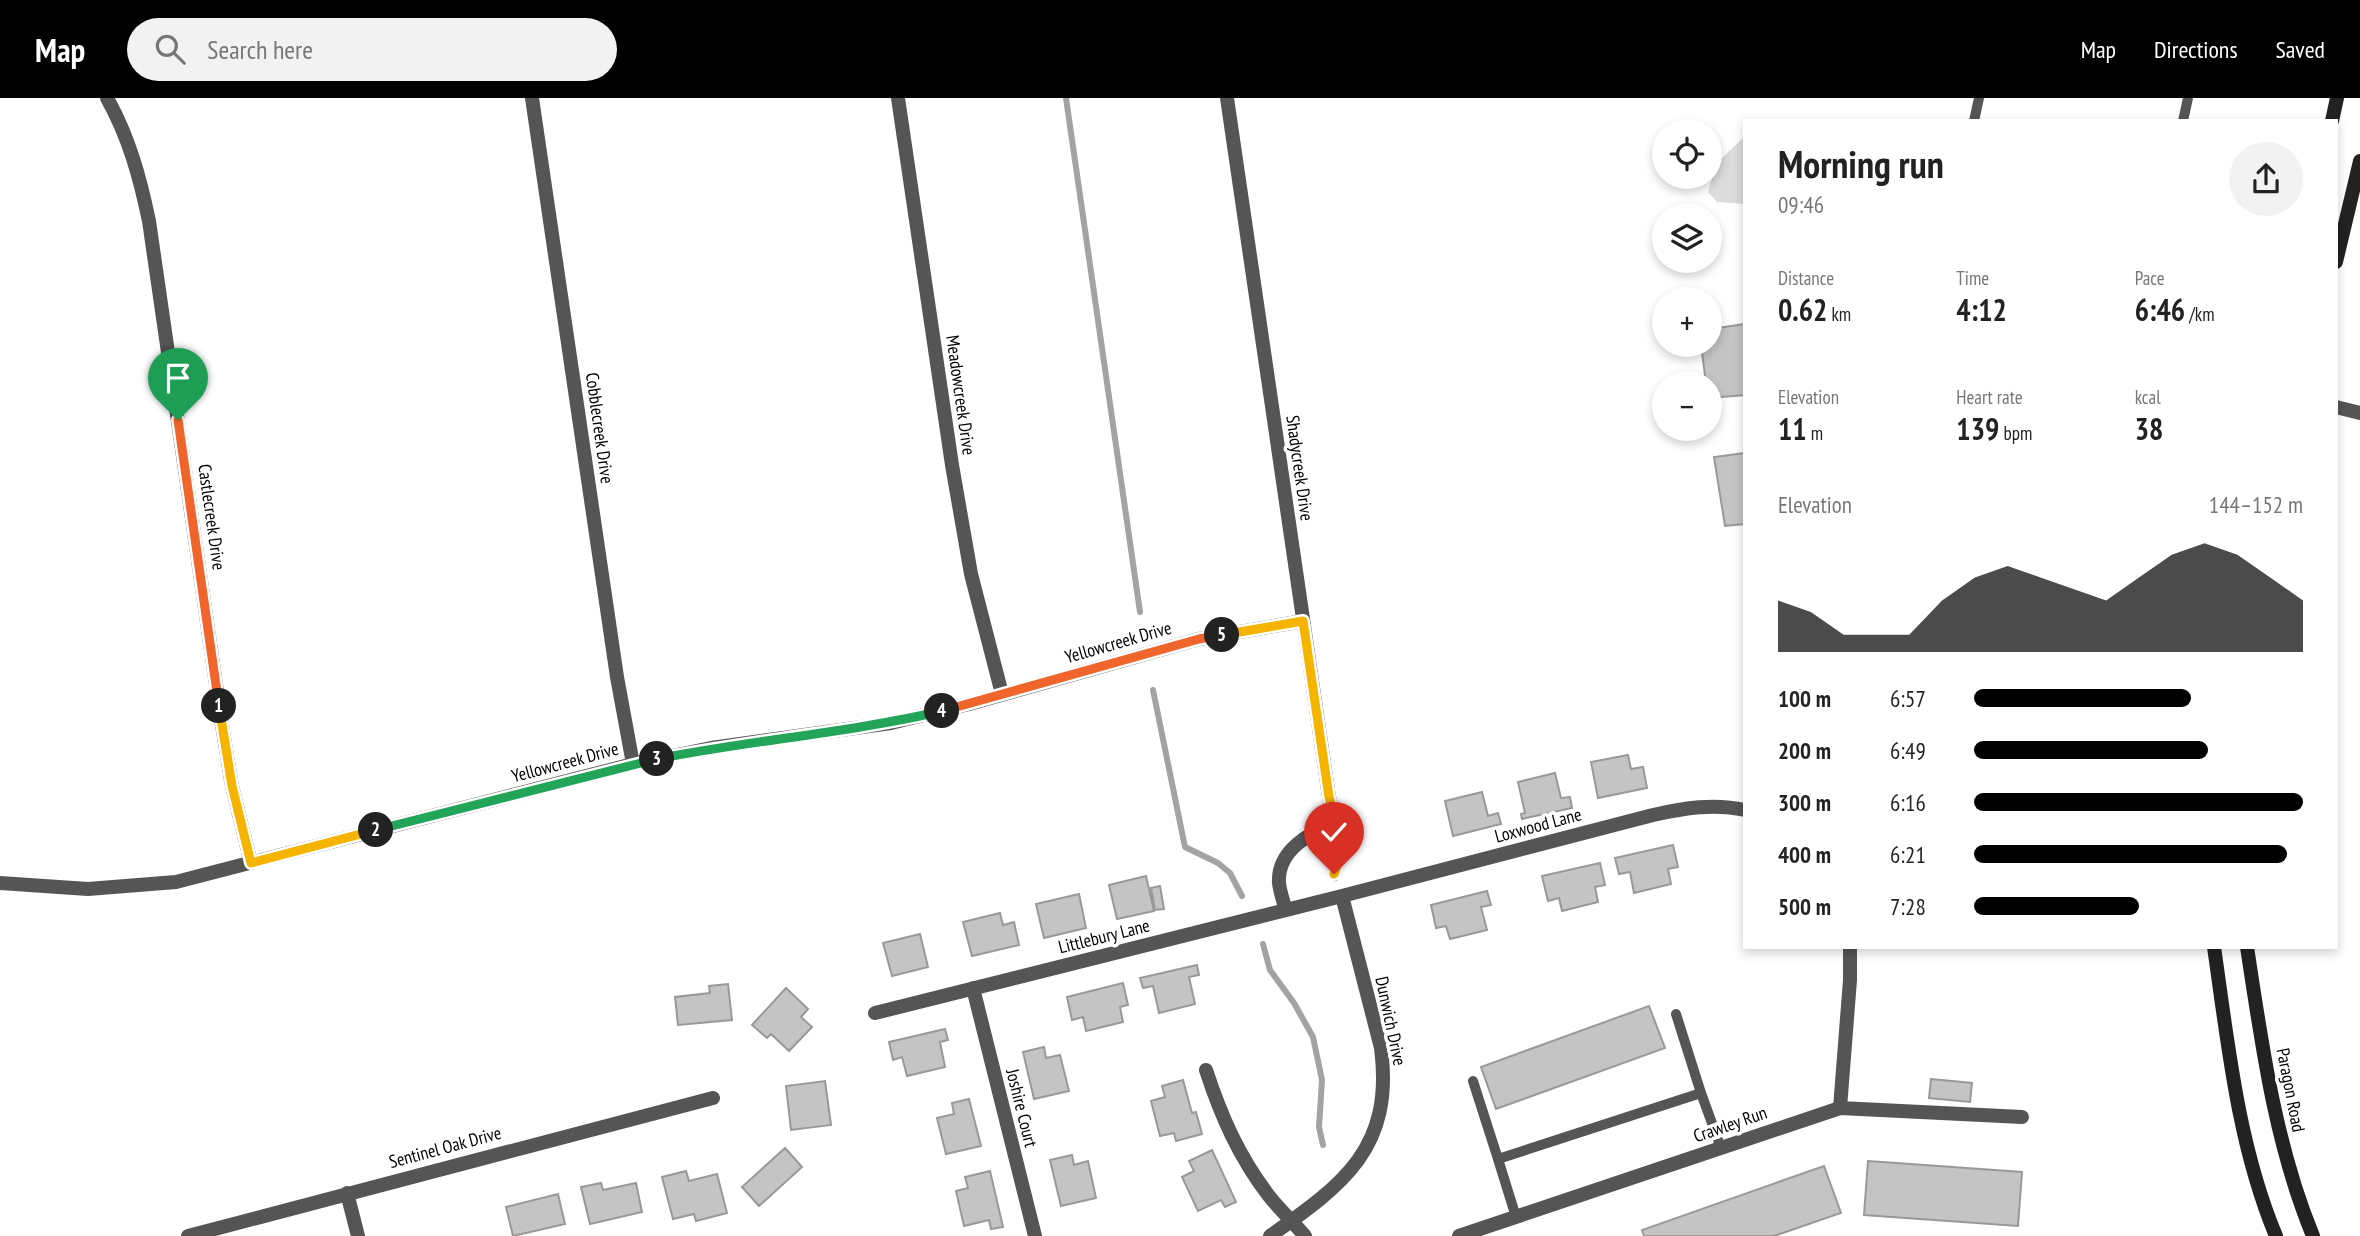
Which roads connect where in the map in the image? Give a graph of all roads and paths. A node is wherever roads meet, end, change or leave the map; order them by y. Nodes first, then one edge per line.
1 (107, 98) edge
2 (532, 98) edge
3 (898, 98) edge
4 (1227, 98) edge
5 (1979, 98) edge
6 (2188, 98) edge
7 (2337, 98) edge
8 (1974, 119) edge
9 (2183, 119) edge
10 (2332, 119) edge
11 (2360, 161) edge
12 (2338, 254) edge
13 (2338, 408) edge
14 (2360, 413) edge
15 (1303, 621) junction
16 (1002, 694) junction
17 (633, 764) junction
18 (1743, 810) edge
19 (1336, 822) junction
20 (1346, 840) joint
21 (251, 863) junction
22 (0, 883) edge
23 (1342, 896) junction
24 (1286, 910) junction
25 (1850, 949) edge
26 (2214, 949) edge
27 (2247, 949) edge
28 (973, 988) junction
29 (876, 1013) dead end
30 (1676, 1014) dead end
31 (1206, 1070) dead end
32 (1473, 1081) dead end
33 (1701, 1093) junction
34 (713, 1098) dead end
35 (1840, 1108) junction
36 (2022, 1116) dead end
37 (1721, 1148) junction
38 (1498, 1159) junction
39 (347, 1193) junction
40 (1516, 1217) junction
41 (1293, 1220) junction
42 (188, 1236) edge
43 (358, 1236) edge
44 (1035, 1236) edge
45 (1270, 1236) edge
46 (1305, 1236) edge
47 (1459, 1236) edge
48 (2276, 1236) edge
49 (2313, 1236) edge

1 - 21 street, Castlecreek Drive
2 - 17 street, Cobblecreek Drive
3 - 16 street, Meadowcreek Drive
4 - 15 street, Shadycreek Drive
5 - 8 lane
6 - 9 lane
7 - 10 street
11 - 12 street
13 - 14 street
15 - 16 street, Yellowcreek Drive
15 - 19 street, Shadycreek Drive
16 - 17 street, Yellowcreek Drive
17 - 21 street, Yellowcreek Drive
18 - 23 street, Loxwood Lane
19 - 20 street, Shadycreek Drive
19 - 24 street
20 - 23 path
21 - 22 street, Yellowcreek Drive
23 - 24 street, Littlebury Lane
23 - 41 street, Dunwich Drive
24 - 28 street, Littlebury Lane
25 - 35 street
26 - 48 street
27 - 49 street, Paragon Road
28 - 29 street, Littlebury Lane
28 - 44 street, Joshire Court
30 - 33 lane
31 - 41 street
32 - 38 lane
33 - 37 lane
33 - 38 lane
34 - 39 street, Sentinel Oak Drive
35 - 36 street, Crawley Run
35 - 37 street, Crawley Run
37 - 40 street, Crawley Run
38 - 40 lane
39 - 42 street, Sentinel Oak Drive
39 - 43 street
40 - 47 street, Crawley Run
41 - 45 street, Dunwich Drive
41 - 46 street

